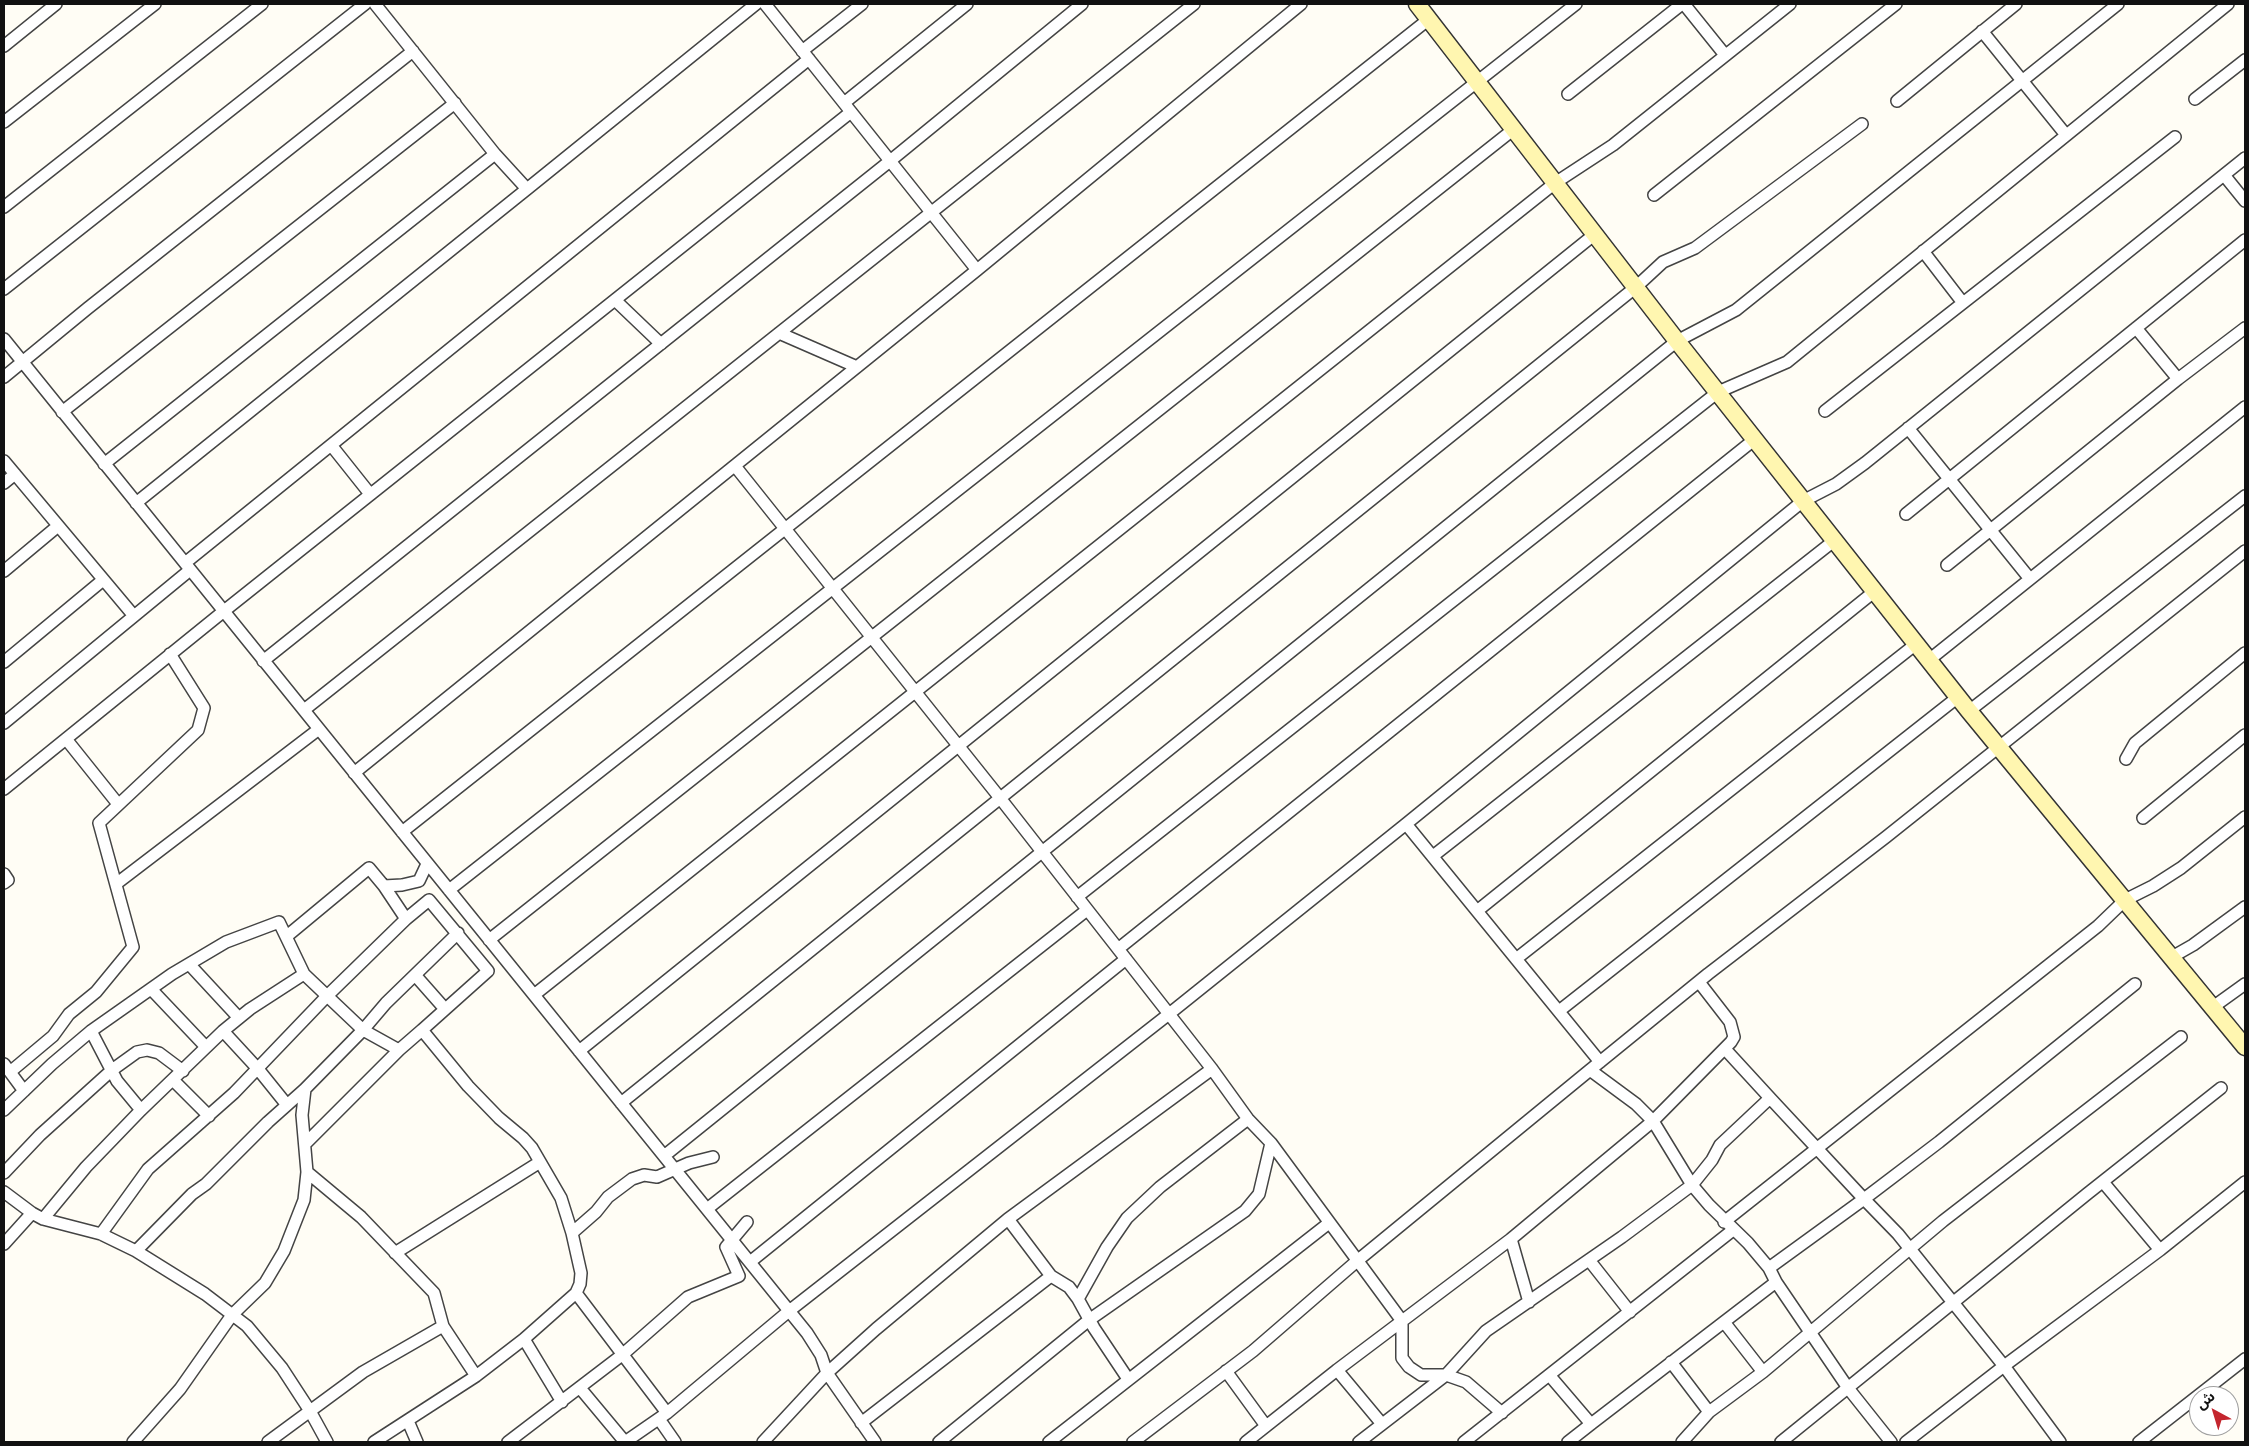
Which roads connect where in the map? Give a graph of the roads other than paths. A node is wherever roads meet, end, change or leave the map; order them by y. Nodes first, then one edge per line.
1 (56, 4) edge
2 (155, 4) edge
3 (262, 4) edge
4 (365, 4) edge
5 (375, 4) edge
6 (756, 4) edge
7 (765, 4) edge
8 (862, 4) edge
9 (967, 4) edge
10 (1082, 4) edge
11 (1194, 4) edge
12 (1301, 4) edge
13 (1417, 4) edge
14 (1576, 4) edge
15 (1683, 4) edge
16 (1790, 4) edge
17 (1896, 4) edge
18 (2016, 4) edge
19 (2118, 4) edge
20 (2228, 4) edge
21 (1429, 19) junction
22 (1982, 32) junction
23 (4, 46) edge
24 (413, 51) junction
25 (806, 55) junction
26 (1725, 55) junction
27 (2245, 60) edge
28 (2022, 81) junction
29 (1478, 82) junction
30 (1568, 94) dead end
31 (2196, 99) dead end
32 (1896, 101) dead end
33 (455, 103) junction
34 (844, 103) junction
35 (851, 112) junction
36 (4, 122) edge
37 (1862, 124) dead end
38 (1514, 129) junction
39 (2066, 135) junction
40 (2175, 137) dead end
41 (496, 154) junction
42 (2245, 158) edge
43 (890, 161) junction
44 (2224, 175) junction
45 (1555, 183) junction
46 (527, 189) junction
47 (1654, 195) dead end
48 (2245, 201) edge
49 (4, 206) edge
50 (931, 212) junction
51 (1595, 234) junction
52 (2245, 240) edge
53 (1923, 250) junction
54 (977, 270) junction
55 (1636, 287) junction
56 (4, 288) edge
57 (615, 300) junction
58 (1963, 303) junction
59 (2136, 328) junction
60 (2245, 328) edge
61 (779, 333) junction
62 (4, 339) edge
63 (1678, 341) junction
64 (661, 344) junction
65 (22, 362) junction
66 (858, 367) junction
67 (4, 378) edge
68 (2178, 379) junction
69 (1718, 392) junction
70 (2245, 408) edge
71 (1825, 411) dead end
72 (62, 412) junction
73 (1908, 428) junction
74 (1755, 440) junction
75 (331, 445) junction
76 (4, 461) edge
77 (104, 464) junction
78 (735, 466) junction
79 (15, 474) junction
80 (1949, 479) junction
81 (4, 482) edge
82 (370, 494) junction
83 (2245, 496) edge
84 (1804, 501) junction
85 (136, 503) junction
86 (1906, 514) dead end
87 (58, 526) junction
88 (785, 528) junction
89 (1991, 530) junction
90 (1835, 540) junction
91 (2245, 550) edge
92 (1947, 565) dead end
93 (187, 566) junction
94 (4, 571) edge
95 (2030, 579) junction
96 (103, 580) junction
97 (833, 589) junction
98 (1875, 591) junction
99 (224, 611) junction
100 (134, 616) junction
101 (872, 637) junction
102 (1916, 644) junction
103 (2245, 653) edge
104 (170, 654) junction
105 (263, 660) junction
106 (1929, 660) junction
107 (4, 662) edge
108 (915, 692) junction
109 (1958, 697) junction
110 (304, 710) junction
111 (1969, 712) junction
112 (4, 723) edge
113 (319, 730) junction
114 (2245, 735) edge
115 (66, 738) junction
116 (959, 746) junction
117 (1998, 747) junction
118 (2126, 758) dead end
119 (354, 773) junction
120 (4, 789) edge
121 (1000, 798) junction
122 (118, 804) junction
123 (2245, 817) edge
124 (2143, 818) dead end
125 (1406, 824) junction
126 (402, 832) junction
127 (1042, 852) junction
128 (1433, 856) junction
129 (428, 864) junction
130 (4, 874) edge
131 (4, 883) edge
132 (116, 884) junction
133 (384, 886) junction
134 (449, 890) junction
135 (1077, 897) junction
136 (2125, 900) junction
137 (2245, 907) edge
138 (1087, 910) junction
139 (1477, 911) junction
140 (406, 919) junction
141 (458, 933) junction
142 (287, 936) junction
143 (489, 940) junction
144 (1118, 949) junction
145 (2172, 957) junction
146 (1126, 959) junction
147 (1516, 959) junction
148 (189, 964) junction
149 (304, 974) junction
150 (415, 974) junction
151 (1700, 982) junction
152 (2135, 984) dead end
153 (2245, 984) edge
154 (151, 990) junction
155 (534, 995) junction
156 (327, 996) junction
157 (2213, 1007) junction
158 (445, 1009) junction
159 (1559, 1011) junction
160 (1169, 1014) junction
161 (239, 1018) junction
162 (363, 1030) junction
163 (422, 1030) junction
164 (91, 1031) junction
165 (223, 1031) junction
166 (2181, 1037) dead end
167 (206, 1047) junction
168 (2245, 1047) edge
169 (1725, 1049) junction
170 (399, 1050) junction
171 (579, 1052) junction
172 (1600, 1062) junction
173 (7, 1068) edge
174 (258, 1069) junction
175 (1212, 1069) junction
176 (112, 1070) junction
177 (182, 1070) junction
178 (1590, 1070) junction
179 (173, 1080) junction
180 (2221, 1088) dead end
181 (304, 1089) junction
182 (24, 1091) junction
183 (1770, 1098) junction
184 (621, 1103) junction
185 (287, 1105) junction
186 (4, 1110) edge
187 (141, 1110) junction
188 (209, 1116) junction
189 (1248, 1119) junction
190 (1653, 1121) junction
191 (1271, 1143) junction
192 (305, 1144) junction
193 (1816, 1148) junction
194 (664, 1156) junction
195 (712, 1157) dead end
196 (540, 1162) junction
197 (675, 1170) junction
198 (307, 1172) junction
199 (4, 1173) edge
200 (2103, 1182) junction
201 (2245, 1182) edge
202 (1692, 1185) junction
203 (4, 1192) edge
204 (1864, 1199) junction
205 (707, 1209) junction
206 (32, 1213) junction
207 (44, 1219) junction
208 (1008, 1219) junction
209 (747, 1222) dead end
210 (1724, 1222) junction
211 (1329, 1223) junction
212 (1733, 1230) junction
213 (572, 1233) junction
214 (101, 1234) junction
215 (731, 1239) junction
216 (1511, 1239) junction
217 (4, 1244) edge
218 (1910, 1249) junction
219 (2160, 1250) junction
220 (136, 1251) junction
221 (395, 1253) junction
222 (1589, 1260) junction
223 (1357, 1261) junction
224 (750, 1262) junction
225 (1769, 1268) junction
226 (1051, 1276) junction
227 (1776, 1282) junction
228 (576, 1293) junction
229 (1078, 1299) junction
230 (1529, 1302) junction
231 (1954, 1303) junction
232 (789, 1310) junction
233 (1630, 1312) junction
234 (232, 1315) junction
235 (1089, 1320) junction
236 (1402, 1321) junction
237 (1724, 1322) junction
238 (443, 1326) junction
239 (1810, 1334) junction
240 (524, 1339) junction
241 (622, 1355) junction
242 (2245, 1359) edge
243 (1671, 1362) junction
244 (2004, 1366) junction
245 (1337, 1370) junction
246 (1226, 1371) junction
247 (1763, 1372) junction
248 (827, 1373) junction
249 (1446, 1375) junction
250 (476, 1376) junction
251 (1550, 1376) junction
252 (1128, 1379) junction
253 (580, 1388) junction
254 (1848, 1388) junction
255 (562, 1402) junction
256 (310, 1411) junction
257 (1709, 1412) junction
258 (1502, 1413) junction
259 (663, 1416) junction
260 (408, 1421) junction
261 (861, 1422) junction
262 (1382, 1424) junction
263 (1590, 1424) junction
264 (1266, 1426) junction
265 (134, 1442) edge
266 (268, 1442) edge
267 (327, 1442) edge
268 (374, 1442) edge
269 (417, 1442) edge
270 (508, 1442) edge
271 (625, 1442) edge
272 (675, 1442) edge
273 (763, 1442) edge
274 (875, 1442) edge
275 (939, 1442) edge
276 (1049, 1442) edge
277 (1133, 1442) edge
278 (1246, 1442) edge
279 (1358, 1442) edge
280 (1464, 1442) edge
281 (1568, 1442) edge
282 (1682, 1442) edge
283 (1781, 1442) edge
284 (1891, 1442) edge
285 (1906, 1442) edge
286 (2060, 1442) edge
287 (2139, 1442) edge

1 - 23 street
2 - 36 street
3 - 49 street
4 - 56 street
5 - 24 street
6 - 46 street
7 - 25 street
8 - 25 street
9 - 34 street
10 - 43 street
11 - 50 street
12 - 54 street
13 - 21 street
14 - 29 street
15 - 26 street
15 - 30 street
16 - 26 street
17 - 47 street
18 - 22 street
19 - 28 street
20 - 39 street
21 - 29 street
21 - 88 street
22 - 28 street
22 - 32 street
24 - 33 street
24 - 65 street
25 - 34 street
25 - 75 street
26 - 45 street
27 - 31 street
28 - 39 street
28 - 63 street
29 - 38 street
29 - 97 street
33 - 41 street
33 - 72 street
34 - 35 street
35 - 43 street
35 - 57 street
37 - 55 street
38 - 45 street
38 - 101 street
39 - 53 street
40 - 58 street
41 - 46 street
41 - 77 street
42 - 44 street
43 - 50 street
43 - 64 street
44 - 48 street
44 - 73 street
45 - 51 street
45 - 108 street
46 - 85 street
50 - 54 street
50 - 61 street
51 - 55 street
51 - 116 street
52 - 59 street
53 - 58 street
53 - 69 street
54 - 66 street
55 - 63 street
55 - 121 street
57 - 64 street
57 - 82 street
58 - 71 street
59 - 68 street
59 - 80 street
60 - 68 street
61 - 66 street
61 - 110 street
62 - 65 street
63 - 69 street
63 - 127 street
64 - 105 street
65 - 67 street
65 - 72 street
66 - 78 street
68 - 89 street
69 - 74 street
69 - 135 street
70 - 95 street
72 - 77 street
73 - 80 street
73 - 84 street
74 - 84 street
74 - 144 street
75 - 82 street
75 - 93 street
76 - 79 street
77 - 85 street
78 - 88 street
78 - 119 street
79 - 81 street
79 - 87 street
80 - 86 street
80 - 89 street
82 - 99 street
83 - 111 street
84 - 90 street
84 - 125 street
85 - 93 street
87 - 94 street
87 - 96 street
88 - 97 street
88 - 126 street
89 - 92 street
89 - 95 street
90 - 98 street
90 - 128 street
91 - 117 street
93 - 99 street
93 - 100 street
95 - 106 street
96 - 100 street
96 - 107 street
97 - 101 street
97 - 134 street
98 - 102 street
98 - 139 street
99 - 104 street
99 - 105 street
100 - 112 street
101 - 108 street
101 - 143 street
102 - 106 street
102 - 147 street
103 - 118 street
104 - 115 street
104 - 122 street
105 - 110 street
106 - 109 street
108 - 116 street
108 - 155 street
109 - 111 street
109 - 159 street
110 - 113 street
111 - 117 street
113 - 119 street
113 - 132 street
114 - 124 street
115 - 120 street
115 - 122 street
116 - 121 street
116 - 171 street
117 - 136 street
117 - 151 street
119 - 126 street
121 - 127 street
121 - 184 street
122 - 132 street
123 - 136 street
125 - 128 street
125 - 160 street
126 - 129 street
127 - 135 street
127 - 194 street
128 - 139 street
129 - 133 street
129 - 134 street
130 - 131 street
132 - 173 street
133 - 140 street
133 - 142 street
134 - 143 street
135 - 138 street
136 - 145 street
136 - 193 street
137 - 145 street
138 - 144 street
138 - 205 street
139 - 147 street
140 - 141 street
140 - 156 street
141 - 150 street
141 - 158 street
142 - 148 street
142 - 149 street
143 - 155 street
144 - 146 street
145 - 157 street
146 - 160 street
146 - 224 street
147 - 159 street
148 - 154 street
148 - 161 street
149 - 156 street
149 - 161 street
150 - 158 street
150 - 162 street
151 - 169 street
151 - 172 street
152 - 204 street
153 - 157 street
154 - 164 street
154 - 167 street
155 - 171 street
156 - 162 street
156 - 174 street
157 - 168 street
158 - 163 street
159 - 172 street
160 - 175 street
160 - 232 street
161 - 165 street
162 - 170 street
162 - 181 street
163 - 170 street
163 - 196 street
164 - 176 street
164 - 182 street
165 - 167 street
165 - 174 street
166 - 218 street
167 - 177 street
169 - 183 street
169 - 190 street
170 - 192 street
171 - 184 street
172 - 178 street
173 - 182 street
174 - 185 street
174 - 188 street
175 - 189 street
175 - 208 street
176 - 177 street
176 - 187 street
176 - 199 street
177 - 179 street
178 - 190 street
178 - 223 street
179 - 187 street
179 - 188 street
180 - 200 street
181 - 185 street
181 - 192 street
182 - 186 street
183 - 193 street
183 - 202 street
184 - 194 street
185 - 220 street
187 - 207 street
188 - 214 street
189 - 191 street
189 - 229 street
190 - 202 street
190 - 216 street
191 - 211 street
191 - 235 street
192 - 198 street
193 - 204 street
193 - 210 street
194 - 197 street
195 - 197 street
196 - 213 street
196 - 221 street
197 - 205 street
197 - 213 street
198 - 221 street
198 - 234 street
200 - 219 street
200 - 231 street
201 - 219 street
202 - 210 street
202 - 222 street
203 - 206 street
204 - 218 street
204 - 225 street
205 - 215 street
206 - 207 street
206 - 217 street
207 - 214 street
208 - 226 street
208 - 248 street
209 - 215 street
210 - 212 street
211 - 223 street
211 - 252 street
212 - 225 street
212 - 233 street
213 - 228 street
214 - 220 street
215 - 224 street
215 - 241 street
216 - 230 street
216 - 236 street
218 - 231 street
218 - 239 street
219 - 244 street
220 - 234 street
221 - 238 street
222 - 230 street
222 - 233 street
223 - 236 street
223 - 246 street
224 - 232 street
225 - 227 street
226 - 229 street
226 - 261 street
227 - 237 street
227 - 239 street
228 - 240 street
228 - 241 street
229 - 235 street
230 - 249 street
231 - 244 street
231 - 254 street
232 - 248 street
232 - 259 street
233 - 251 street
234 - 256 street
234 - 265 street
235 - 252 street
235 - 275 street
236 - 245 street
236 - 249 street
237 - 243 street
237 - 247 street
238 - 250 street
238 - 256 street
239 - 247 street
239 - 254 street
240 - 250 street
240 - 255 street
241 - 253 street
241 - 259 street
242 - 287 street
243 - 257 street
243 - 263 street
244 - 285 street
244 - 286 street
245 - 262 street
245 - 264 street
246 - 264 street
246 - 277 street
247 - 257 street
248 - 261 street
248 - 273 street
249 - 258 street
249 - 262 street
250 - 260 street
251 - 258 street
251 - 263 street
252 - 276 street
253 - 255 street
253 - 271 street
254 - 283 street
254 - 284 street
255 - 270 street
256 - 266 street
256 - 267 street
257 - 282 street
258 - 280 street
259 - 271 street
259 - 272 street
260 - 268 street
260 - 269 street
261 - 274 street
262 - 279 street
263 - 281 street
264 - 278 street

